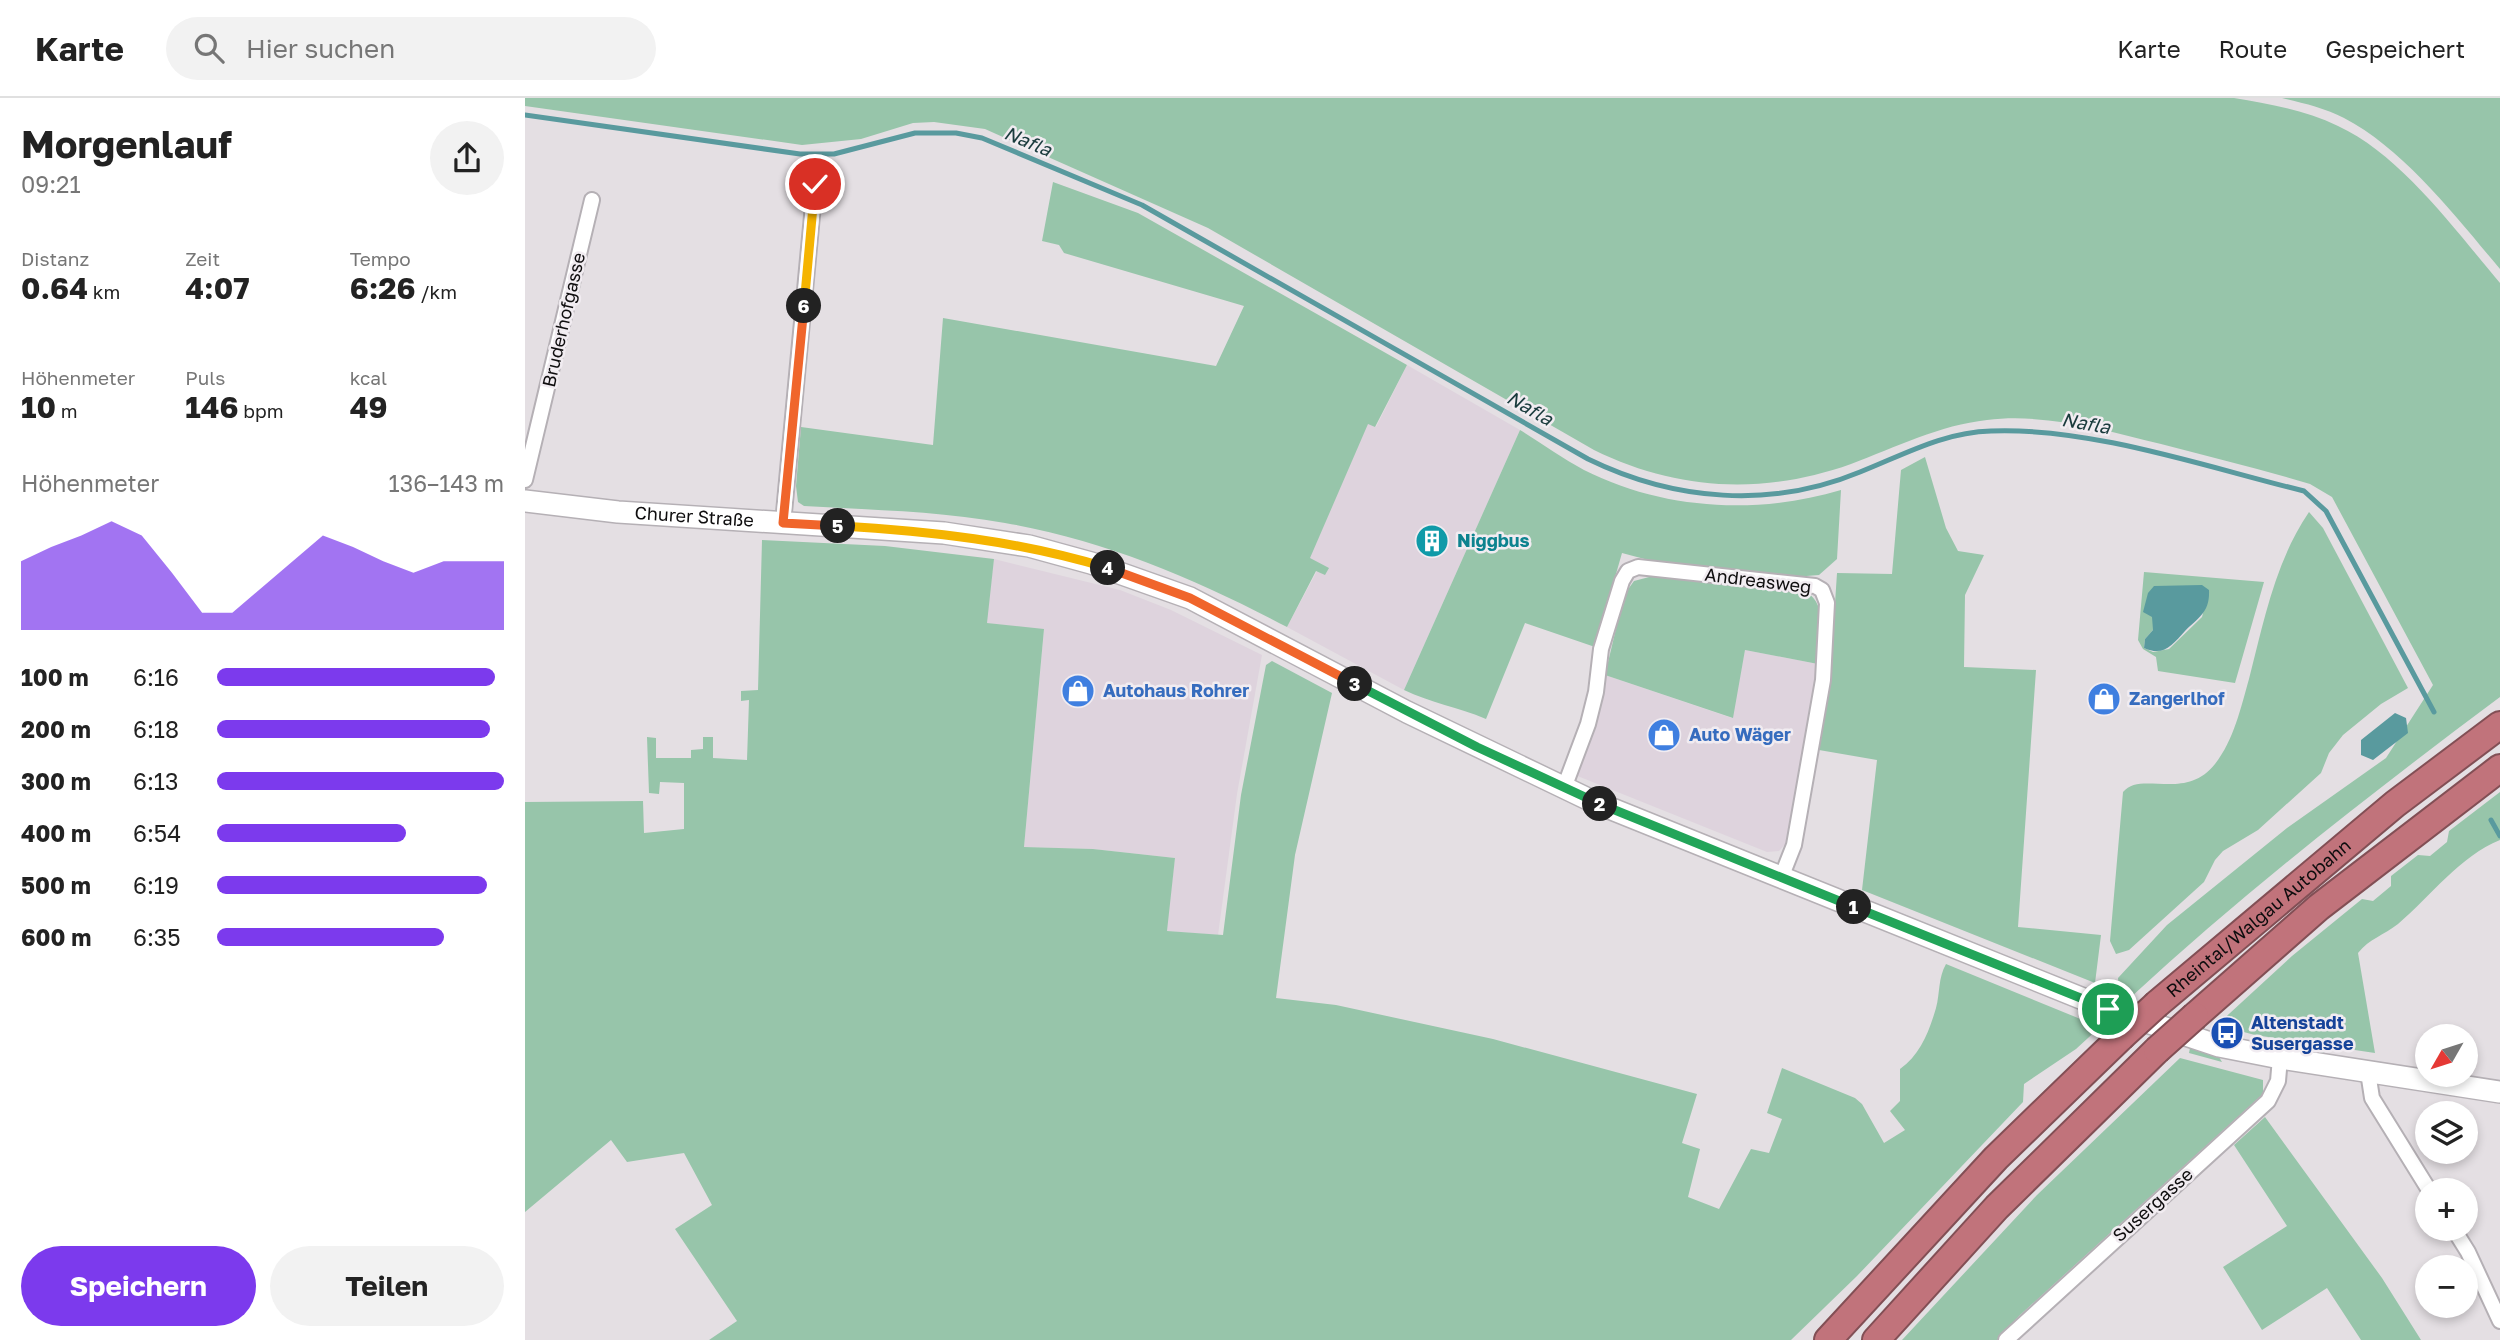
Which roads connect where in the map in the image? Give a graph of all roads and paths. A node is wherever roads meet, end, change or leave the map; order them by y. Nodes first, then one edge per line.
1 (815, 184) dead end
2 (592, 200) dead end
3 (525, 480) edge
4 (525, 501) edge
5 (783, 523) junction
6 (2500, 725) edge
7 (2500, 768) edge
8 (1564, 788) junction
9 (1781, 878) junction
10 (2153, 1014) junction
11 (2280, 1058) junction
12 (2368, 1072) junction
13 (2500, 1092) edge
14 (2422, 1178) edge
15 (2461, 1241) edge
16 (2500, 1321) edge
17 (1828, 1340) edge
18 (1876, 1340) edge
19 (2006, 1340) edge

1 - 5 street
2 - 3 street, Bruderhofgasse
4 - 5 main road, Churer Straße
5 - 8 main road, Churer Straße
6 - 10 highway, Rheintal/Walgau Autobahn
7 - 18 highway, Rheintal/Walgau Autobahn, bridge
8 - 9 main road, Churer Straße
8 - 9 street, Andreasweg
9 - 10 main road, Churer Straße
10 - 11 main road, Churer Straße
10 - 17 highway, Rheintal/Walgau Autobahn, bridge
11 - 12 main road, Churer Straße
11 - 19 street, Susergasse
12 - 13 main road, Churer Straße
12 - 14 street
15 - 16 street

